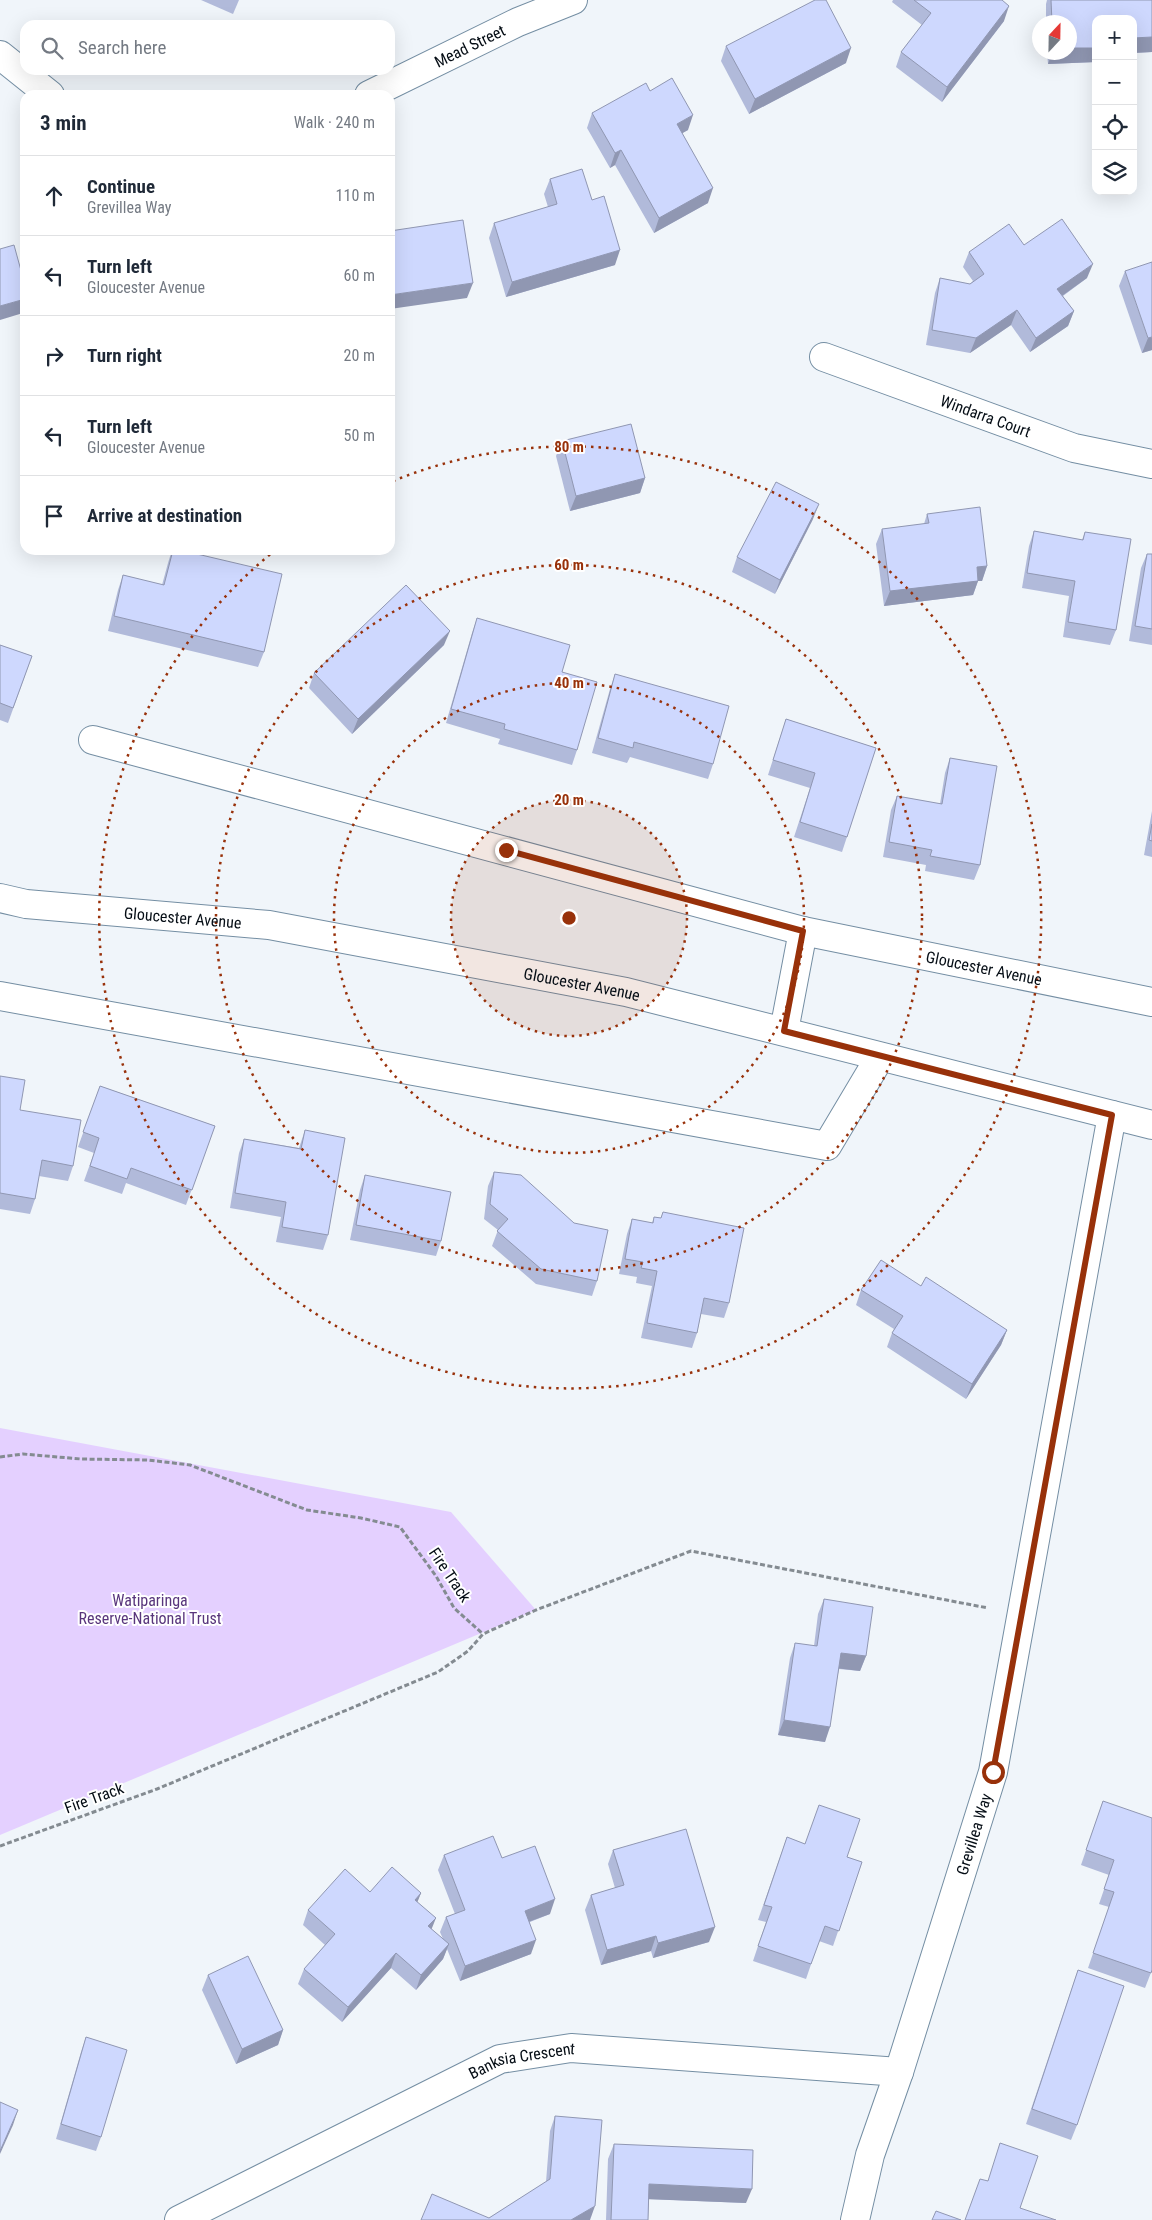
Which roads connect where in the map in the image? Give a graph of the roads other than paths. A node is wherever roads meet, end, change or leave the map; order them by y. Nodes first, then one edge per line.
1 (572, 0) edge
2 (0, 56) edge
3 (20, 72) edge
4 (24, 75) edge
5 (44, 90) edge
6 (379, 90) edge
7 (824, 357) dead end
8 (1152, 464) edge
9 (93, 740) dead end
10 (0, 898) edge
11 (803, 931) junction
12 (0, 996) edge
13 (1152, 1002) edge
14 (784, 1031) junction
15 (880, 1057) junction
16 (1112, 1115) junction
17 (1152, 1125) edge
18 (899, 2072) junction
19 (179, 2220) edge
20 (855, 2220) edge

1 - 6 street, Mead Street
2 - 3 street
4 - 5 street
7 - 8 street, Windarra Court
9 - 11 street, Gloucester Avenue
10 - 14 street, Gloucester Avenue
11 - 13 street, Gloucester Avenue
11 - 14 street
12 - 15 street
14 - 15 street, Gloucester Avenue
15 - 16 street, Gloucester Avenue
16 - 17 street, Gloucester Avenue
16 - 18 street, Grevillea Way
18 - 19 street, Banksia Crescent
18 - 20 street, Grevillea Way

